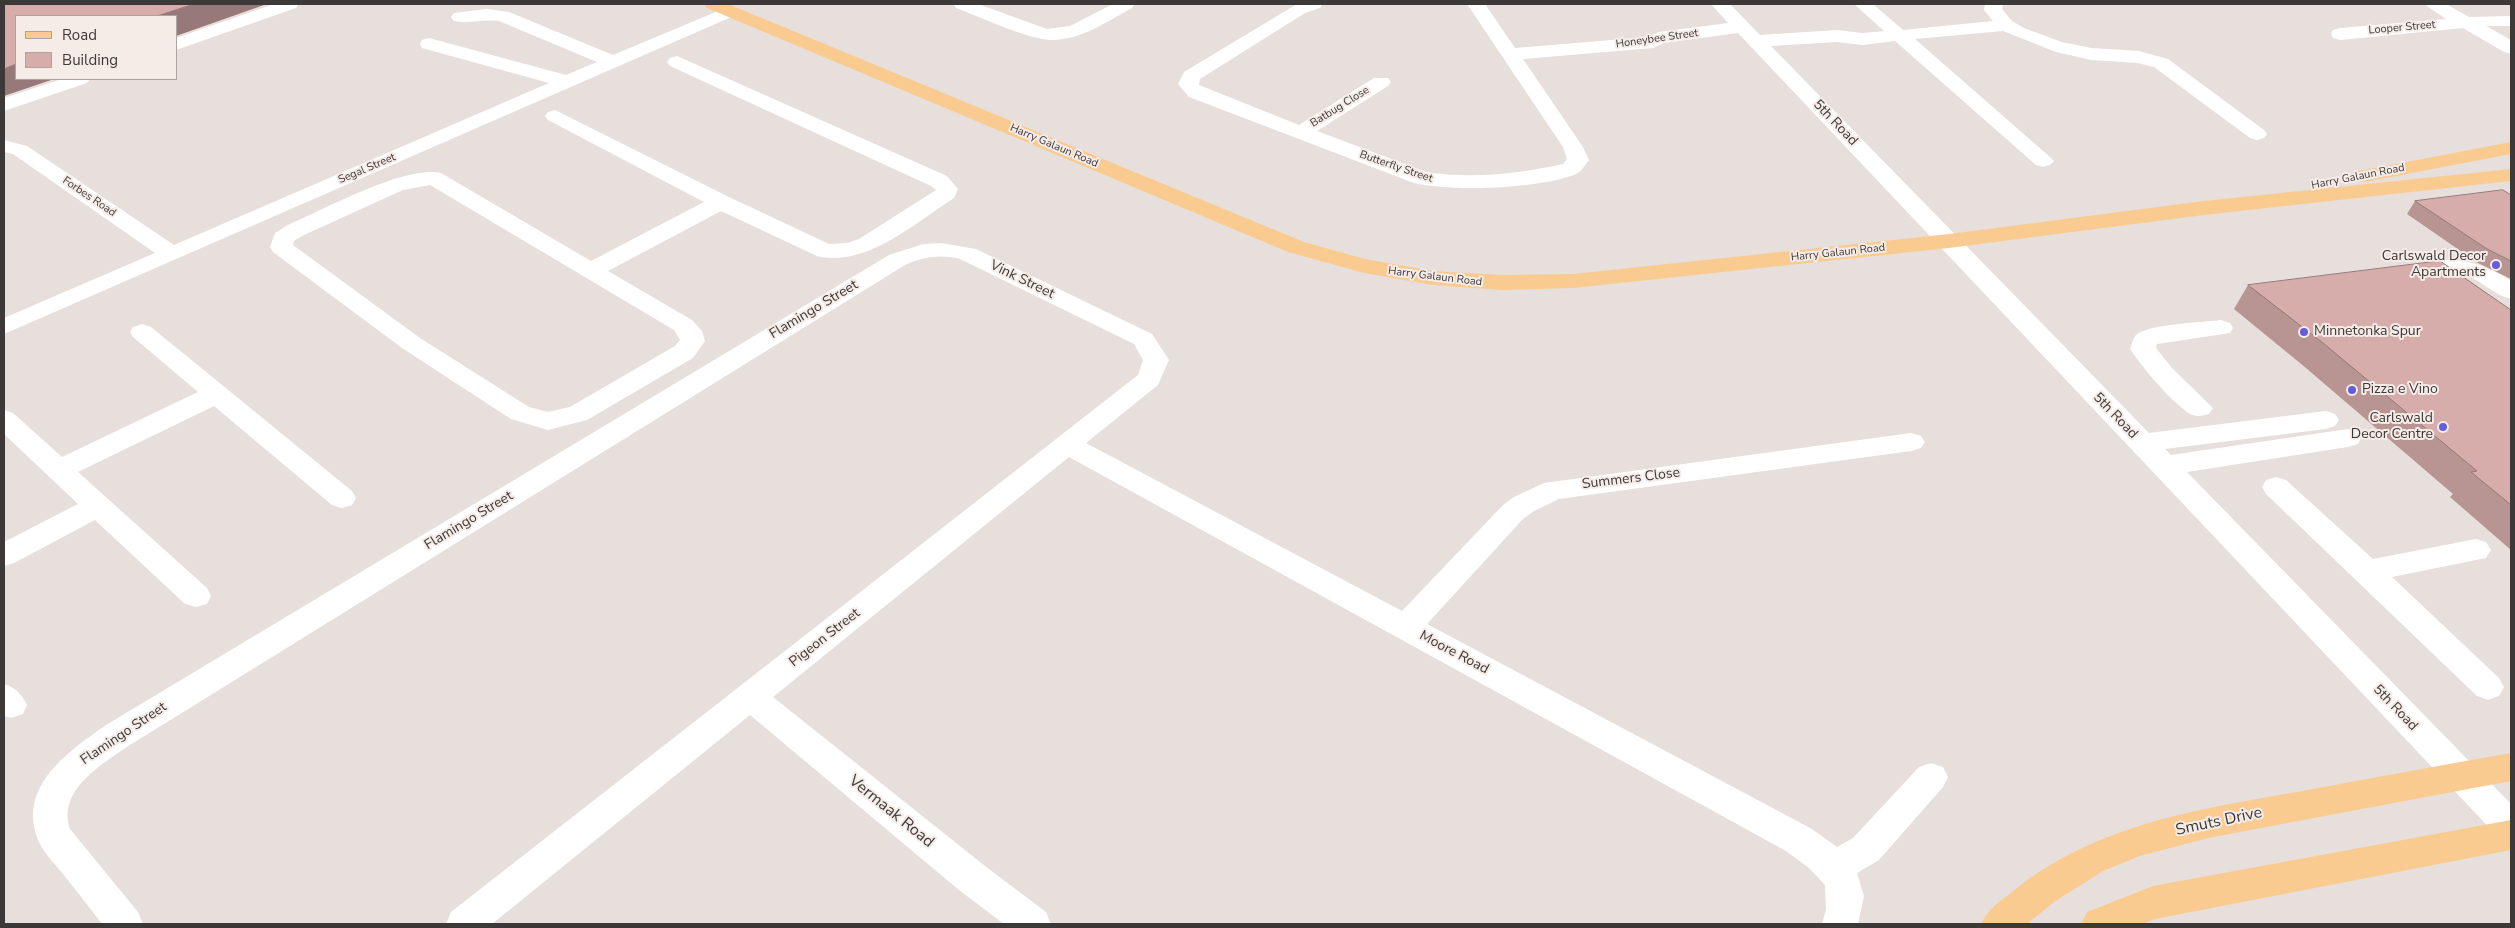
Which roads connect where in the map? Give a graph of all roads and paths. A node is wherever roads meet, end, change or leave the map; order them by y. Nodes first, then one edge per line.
1 (290, 4) edge
2 (962, 4) edge
3 (1126, 4) edge
4 (1314, 4) edge
5 (1476, 4) edge
6 (1720, 4) edge
7 (1863, 4) edge
8 (1994, 4) edge
9 (2433, 4) edge
10 (2449, 4) edge
11 (721, 7) edge
12 (460, 18) dead end
13 (2511, 20) edge
14 (2473, 22) junction
15 (2006, 25) junction
16 (2340, 34) dead end
17 (1898, 36) junction
18 (2511, 38) edge
19 (1756, 41) junction
20 (178, 43) edge
21 (429, 44) dead end
22 (2511, 48) edge
23 (1511, 54) junction
24 (614, 62) junction
25 (677, 62) dead end
26 (77, 80) edge
27 (568, 82) junction
28 (1381, 82) dead end
29 (4, 105) edge
30 (555, 116) dead end
31 (1300, 133) junction
32 (2257, 134) dead end
33 (4, 146) edge
34 (2511, 148) edge
35 (414, 149) junction
36 (2043, 160) dead end
37 (2511, 175) edge
38 (433, 178) junction
39 (721, 202) junction
40 (2204, 208) junction
41 (1948, 241) junction
42 (172, 254) junction
43 (897, 260) joint
44 (2427, 268) edge
45 (592, 270) junction
46 (2511, 292) edge
47 (4, 327) edge
48 (2221, 328) dead end
49 (142, 332) dead end
50 (1142, 339) joint
51 (216, 394) junction
52 (2200, 408) dead end
53 (4, 419) edge
54 (2326, 420) dead end
55 (2348, 438) dead end
56 (1911, 442) dead end
57 (2141, 443) junction
58 (1068, 445) junction
59 (2162, 466) junction
60 (60, 469) junction
61 (2276, 487) dead end
62 (342, 498) dead end
63 (98, 506) junction
64 (2476, 550) dead end
65 (4, 554) edge
66 (2367, 571) junction
67 (196, 596) dead end
68 (1406, 627) junction
69 (2488, 687) dead end
70 (750, 697) junction
71 (2511, 766) edge
72 (2460, 775) junction
73 (1931, 777) dead end
74 (2511, 827) edge
75 (2511, 835) edge
76 (1834, 868) junction
77 (125, 924) edge
78 (464, 924) edge
79 (1033, 924) edge
80 (1840, 924) edge
81 (2000, 924) edge
82 (2100, 924) edge

1 - 20 street
2 - 3 street
4 - 31 street, Butterfly Street
5 - 23 street, Butterfly Street
6 - 19 street, 5th Road
7 - 17 street
8 - 15 street
9 - 14 street, Looper Street
10 - 14 street, Looper Street
11 - 24 street, Segal Street
11 - 41 main road, Harry Galaun Road
12 - 24 street
13 - 14 street
14 - 16 street, Looper Street
14 - 18 street, Looper Street
14 - 22 street, Looper Street
15 - 17 street
15 - 32 street
17 - 19 street, Honeybee Street
17 - 36 street
19 - 23 street, Honeybee Street
19 - 41 street, 5th Road
21 - 27 street
23 - 31 street, Butterfly Street
24 - 27 street, Segal Street
25 - 39 street
26 - 29 street
27 - 35 street, Segal Street
28 - 31 street, Batbug Close
30 - 39 street
33 - 42 street, Forbes Road
34 - 40 main road, Harry Galaun Road
35 - 38 street
35 - 42 street, Segal Street
37 - 40 main road, Harry Galaun Road
38 - 45 street
38 - 45 street
39 - 45 street
40 - 41 main road, Harry Galaun Road
41 - 57 street, 5th Road
42 - 47 street, Segal Street
43 - 50 street, Vink Street
43 - 77 street, Flamingo Street
44 - 46 street
48 - 52 street
49 - 51 street
50 - 58 street, Pigeon Street
51 - 60 street
51 - 62 street
53 - 60 street
54 - 57 street
55 - 59 street
56 - 68 street, Summers Close
57 - 59 street, 5th Road
58 - 68 street, Moore Road
58 - 70 street, Pigeon Street
59 - 72 street, 5th Road
60 - 63 street
61 - 66 street
63 - 65 street
63 - 67 street
64 - 66 street
66 - 69 street
68 - 76 street, Moore Road
70 - 78 street, Pigeon Street
70 - 79 street, Vermaak Road
71 - 72 main road, Smuts Drive
72 - 74 street, 5th Road
72 - 81 main road, Smuts Drive
73 - 76 street
75 - 82 main road
76 - 80 street

